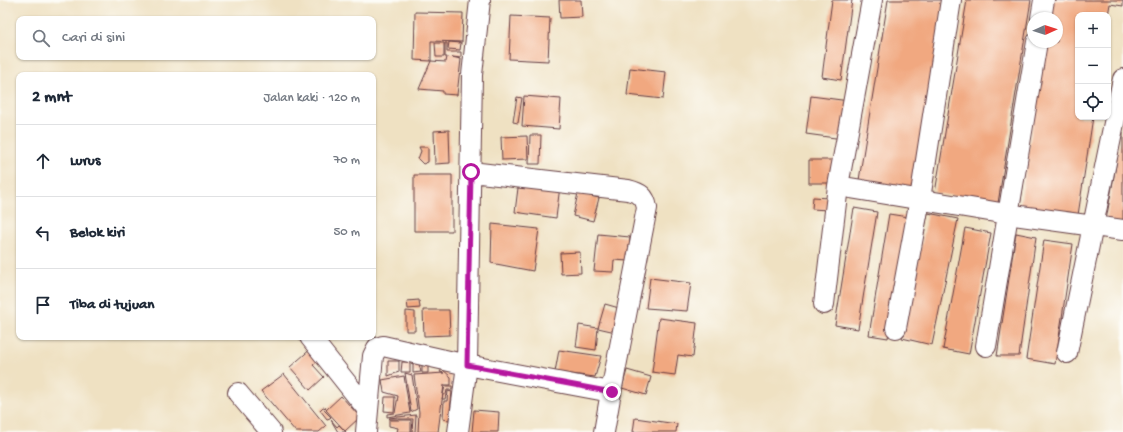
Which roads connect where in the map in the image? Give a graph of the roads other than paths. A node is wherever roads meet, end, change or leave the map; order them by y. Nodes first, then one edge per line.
1 (480, 0) edge
2 (872, 0) edge
3 (951, 0) edge
4 (1044, 0) edge
5 (1042, 12) edge
6 (1036, 48) edge
7 (1122, 91) edge
8 (471, 172) junction
9 (838, 186) junction
10 (920, 198) junction
11 (1007, 214) junction
12 (1093, 226) junction
13 (1123, 230) edge
14 (824, 304) dead end
15 (896, 328) dead end
16 (312, 340) edge
17 (986, 346) dead end
18 (1066, 353) dead end
19 (467, 365) junction
20 (612, 392) junction
21 (238, 393) dead end
22 (364, 425) edge
23 (271, 432) edge
24 (458, 432) edge
25 (604, 432) edge

1 - 8 street
2 - 9 street
3 - 10 street
4 - 5 street
6 - 11 street
7 - 12 street
8 - 19 street
8 - 20 street
9 - 10 street
9 - 14 street
10 - 11 street
10 - 15 street
11 - 12 street
11 - 17 street
12 - 13 street
12 - 18 street
16 - 22 street
19 - 20 street
19 - 22 street
19 - 24 street
20 - 25 street
21 - 23 street

